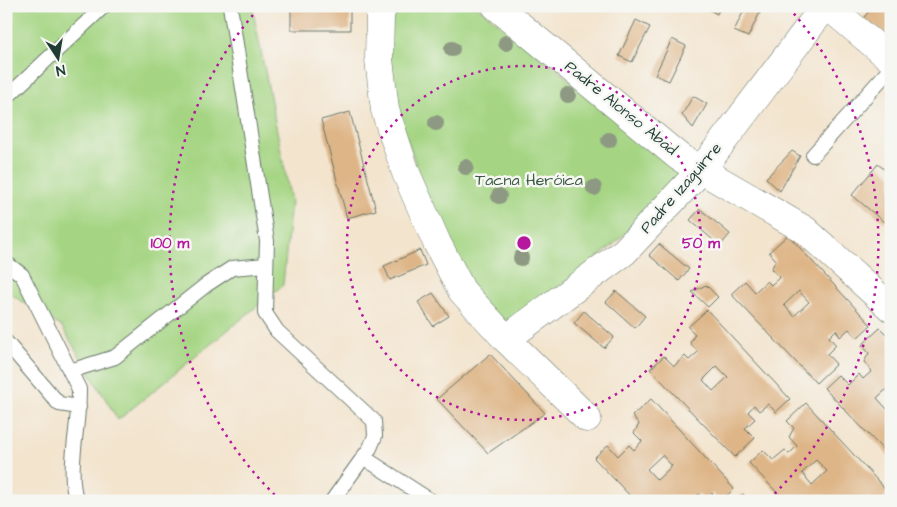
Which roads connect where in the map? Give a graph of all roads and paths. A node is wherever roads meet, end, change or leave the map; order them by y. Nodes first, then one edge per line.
1 (104, 6) edge
2 (230, 6) edge
3 (383, 6) edge
4 (496, 6) edge
5 (826, 6) edge
6 (891, 59) edge
7 (891, 68) edge
8 (6, 98) edge
9 (813, 155) dead end
10 (702, 169) junction
11 (6, 263) edge
12 (266, 265) junction
13 (891, 308) edge
14 (506, 339) junction
15 (6, 342) edge
16 (70, 371) junction
17 (79, 407) junction
18 (587, 418) dead end
19 (363, 457) junction
20 (77, 501) edge
21 (332, 501) edge
22 (431, 501) edge

1 - 8 lane
2 - 12 lane
3 - 14 street
4 - 10 street, Padre Alonso Abad
5 - 6 street
5 - 10 street, Padre Izaguirre
7 - 9 lane
10 - 13 street, Padre Alonso Abad
10 - 14 street, Padre Izaguirre
11 - 16 lane
12 - 16 lane
12 - 19 lane
14 - 18 street
15 - 17 lane
16 - 17 lane
17 - 20 lane
19 - 21 lane
19 - 22 lane

